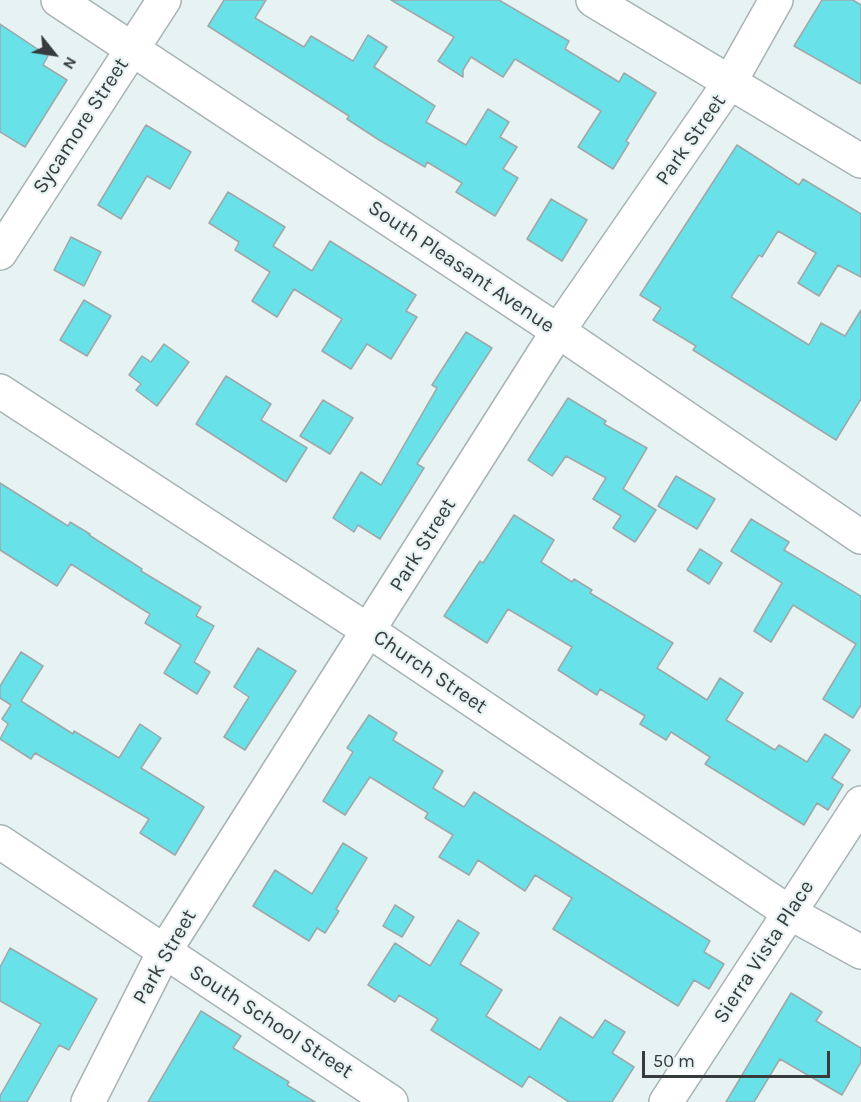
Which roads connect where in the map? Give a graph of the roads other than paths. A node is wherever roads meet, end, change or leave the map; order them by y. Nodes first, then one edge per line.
1 (58, 0) edge
2 (164, 0) edge
3 (592, 0) edge
4 (776, 0) edge
5 (132, 48) junction
6 (730, 82) junction
7 (861, 161) edge
8 (0, 253) edge
9 (558, 331) junction
10 (0, 391) edge
11 (861, 537) edge
12 (369, 632) junction
13 (861, 802) edge
14 (0, 843) edge
15 (790, 913) junction
16 (164, 952) junction
17 (861, 952) edge
18 (88, 1102) edge
19 (391, 1102) edge
20 (666, 1102) edge

1 - 5 street, South Pleasant Avenue
2 - 5 street, Sycamore Street
3 - 6 street
4 - 6 street, Park Street
5 - 8 street, Sycamore Street
5 - 9 street, South Pleasant Avenue
6 - 7 street
6 - 9 street, Park Street
9 - 11 street, South Pleasant Avenue
9 - 12 street, Park Street
10 - 12 street, Church Street
12 - 15 street, Church Street
12 - 16 street, Park Street
13 - 15 street, Sierra Vista Place
14 - 16 street, South School Street
15 - 17 street, Church Street
15 - 20 street, Sierra Vista Place
16 - 18 street, Park Street
16 - 19 street, South School Street

